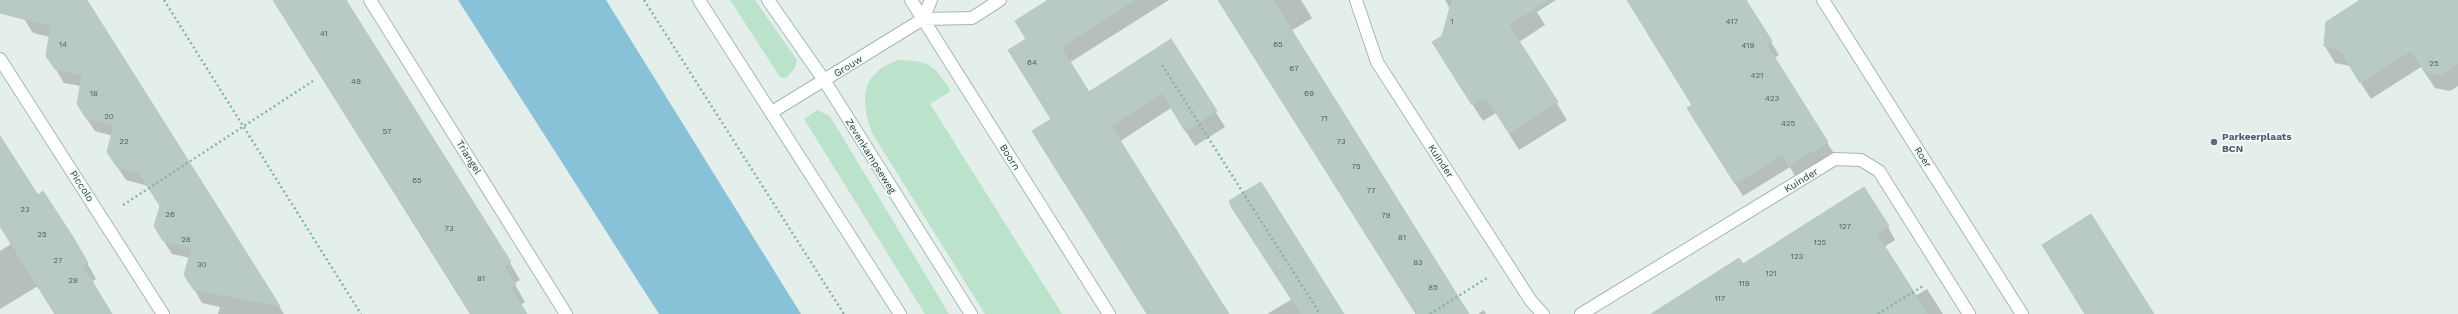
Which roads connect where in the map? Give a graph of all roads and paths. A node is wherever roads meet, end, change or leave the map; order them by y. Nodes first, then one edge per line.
1 (164, 0) edge
2 (370, 0) edge
3 (644, 0) edge
4 (699, 0) edge
5 (768, 0) edge
6 (911, 0) edge
7 (931, 0) edge
8 (1000, 0) edge
9 (1356, 0) edge
10 (1823, 0) edge
11 (923, 19) junction
12 (0, 59) edge
13 (1162, 65) dead end
14 (4, 74) edge
15 (824, 80) junction
16 (313, 81) dead end
17 (772, 112) junction
18 (244, 126) junction
19 (102, 219) junction
20 (1508, 265) junction
21 (1944, 274) junction
22 (163, 314) edge
23 (362, 314) edge
24 (566, 314) edge
25 (844, 314) edge
26 (900, 314) edge
27 (971, 314) edge
28 (1109, 314) edge
29 (1320, 314) edge
30 (1430, 314) edge
31 (1543, 314) edge
32 (1581, 314) edge
33 (1878, 314) edge
34 (1969, 314) edge
35 (2022, 314) edge

1 - 18 path
2 - 24 street, Triangel
3 - 25 path
4 - 17 street
5 - 15 street, Zevenkampseweg
6 - 11 street, Boorn
7 - 11 street
8 - 11 street
9 - 20 street, Kuinder
10 - 35 street, Roer
11 - 15 street, Grouw
11 - 28 street, Boorn
12 - 14 street, Piccolo
13 - 29 path
14 - 19 street, Piccolo
15 - 17 street, Grouw
15 - 27 street, Zevenkampseweg
16 - 18 path
17 - 26 street
18 - 19 path
18 - 23 path
19 - 22 street, Piccolo
20 - 30 path
20 - 31 street, Kuinder
21 - 32 street, Kuinder
21 - 33 path
21 - 34 street, Kuinder

